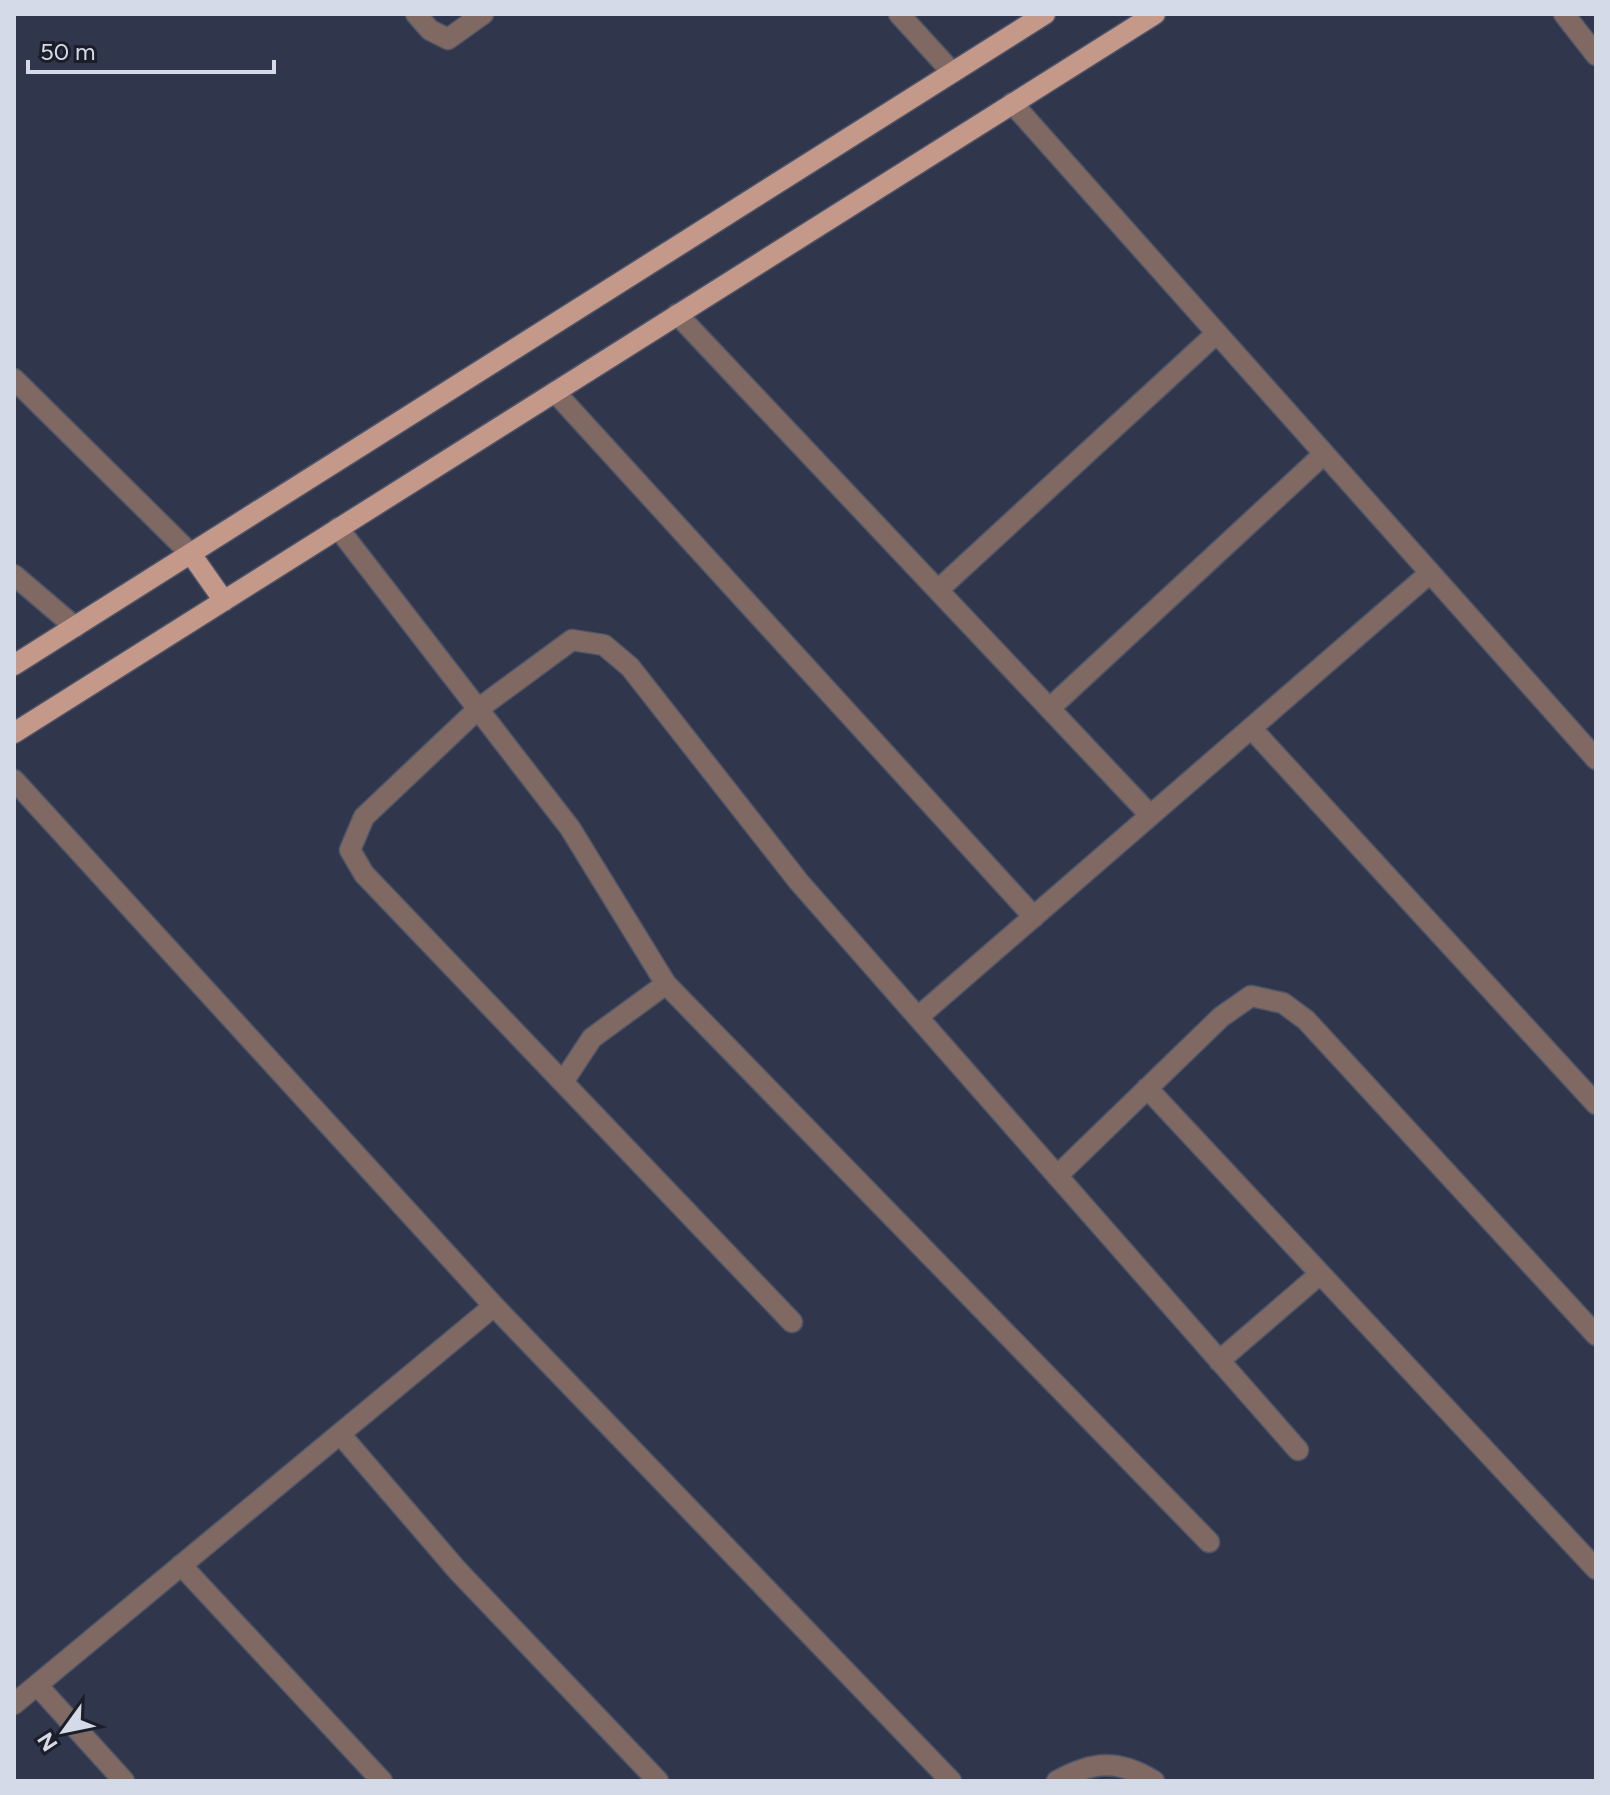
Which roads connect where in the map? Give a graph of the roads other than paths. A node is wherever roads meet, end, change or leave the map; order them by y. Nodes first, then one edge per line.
1 (416, 14) edge
2 (483, 14) edge
3 (899, 14) edge
4 (1045, 14) edge
5 (1155, 14) edge
6 (1564, 14) edge
7 (1596, 55) edge
8 (951, 71) junction
9 (1012, 103) junction
10 (677, 314) junction
11 (1217, 333) junction
12 (14, 379) edge
13 (555, 392) junction
14 (1324, 454) junction
15 (338, 528) junction
16 (191, 554) junction
17 (1430, 573) junction
18 (14, 575) edge
19 (938, 590) junction
20 (224, 601) junction
21 (75, 627) junction
22 (14, 665) edge
23 (1050, 708) junction
24 (478, 709) junction
25 (1251, 728) junction
26 (14, 733) edge
27 (1596, 759) edge
28 (14, 780) edge
29 (1150, 815) junction
30 (1034, 917) junction
31 (666, 984) junction
32 (918, 1017) junction
33 (563, 1082) junction
34 (1147, 1088) junction
35 (1596, 1104) edge
36 (1057, 1176) junction
37 (1320, 1274) junction
38 (494, 1306) junction
39 (792, 1322) dead end
40 (1596, 1335) edge
41 (1219, 1361) junction
42 (340, 1434) junction
43 (1298, 1450) dead end
44 (1209, 1542) dead end
45 (181, 1565) junction
46 (1596, 1569) edge
47 (37, 1685) junction
48 (14, 1704) edge
49 (124, 1781) edge
50 (382, 1781) edge
51 (658, 1781) edge
52 (951, 1781) edge
53 (1057, 1781) edge
54 (1154, 1781) edge

1 - 2 street
3 - 8 street
4 - 8 main road
5 - 9 main road
6 - 7 street
8 - 16 main road
9 - 10 main road
9 - 11 street
10 - 13 main road
10 - 19 street
11 - 14 street
11 - 19 street
12 - 16 street
13 - 15 main road
13 - 30 street
14 - 17 street
14 - 23 street
15 - 20 main road
15 - 24 street
16 - 20 main road
16 - 21 main road
17 - 25 street
17 - 27 street
18 - 21 street
19 - 23 street
20 - 26 main road
21 - 22 main road
23 - 29 street
24 - 31 street
24 - 32 street
24 - 33 street
25 - 29 street
25 - 35 street
28 - 38 street
29 - 30 street
30 - 32 street
31 - 33 street
31 - 44 street
32 - 36 street
33 - 39 street
34 - 36 street
34 - 37 street
34 - 40 street
36 - 41 street
37 - 41 street
37 - 46 street
38 - 42 street
38 - 52 street
41 - 43 street
42 - 45 street
42 - 51 street
45 - 47 street
45 - 50 street
47 - 48 street
47 - 49 street
53 - 54 street

